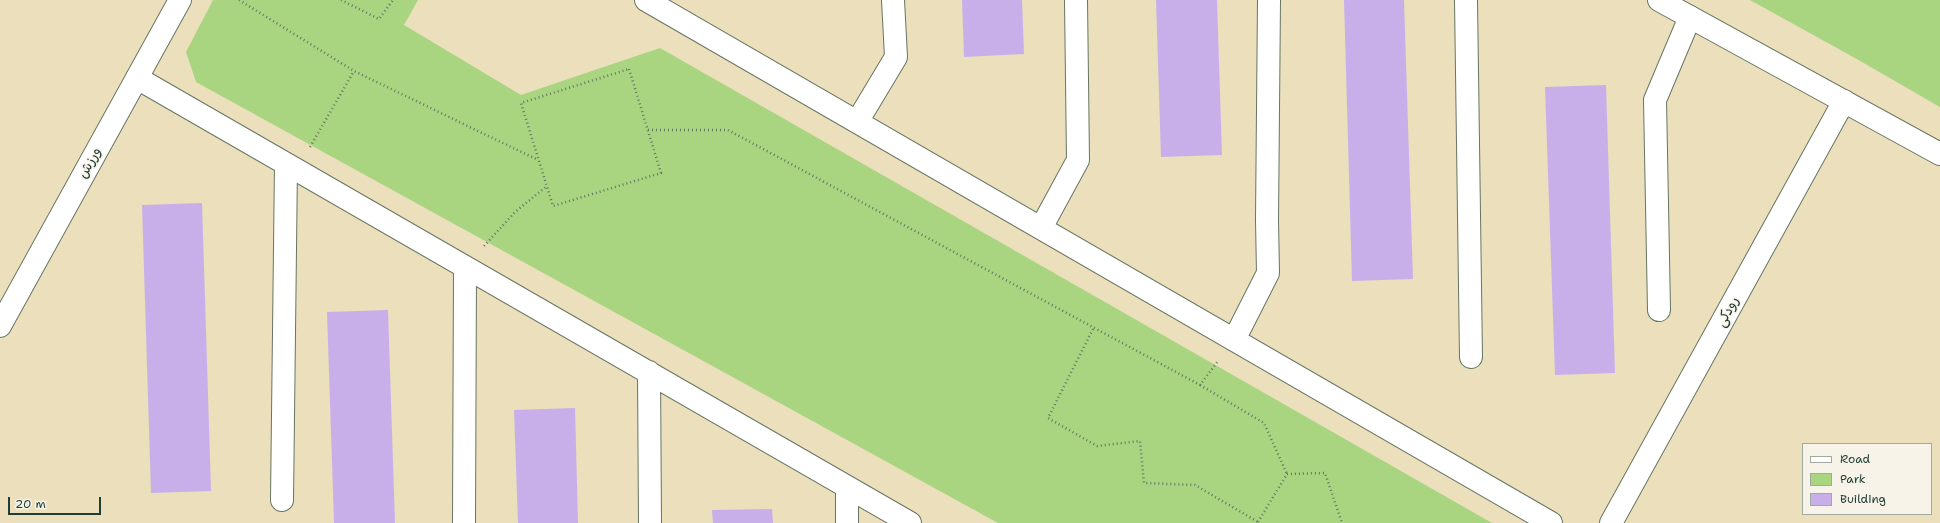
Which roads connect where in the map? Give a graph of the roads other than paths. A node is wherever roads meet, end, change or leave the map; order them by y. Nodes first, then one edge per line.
1 (180, 0) edge
2 (646, 0) edge
3 (893, 0) edge
4 (1076, 0) edge
5 (1269, 0) edge
6 (1466, 0) edge
7 (1659, 0) edge
8 (680, 8) edge
9 (1690, 17) junction
10 (137, 78) junction
11 (1844, 102) junction
12 (857, 122) junction
13 (1940, 154) edge
14 (291, 167) junction
15 (1041, 228) junction
16 (465, 267) junction
17 (7, 302) edge
18 (1659, 310) dead end
19 (0, 326) edge
20 (1234, 340) junction
21 (1471, 357) dead end
22 (649, 372) junction
23 (847, 487) junction
24 (282, 500) dead end
25 (464, 523) edge
26 (650, 523) edge
27 (847, 523) edge
28 (910, 523) edge
29 (1551, 523) edge
30 (1611, 523) edge

1 - 10 street, ورزش
2 - 8 street
3 - 12 street
4 - 15 street
5 - 20 street
6 - 21 street
7 - 9 street
8 - 12 street
9 - 11 street
9 - 18 street
10 - 14 street
10 - 17 street, ورزش
11 - 13 street
11 - 30 street, رودکی
12 - 15 street
14 - 16 street
14 - 24 street
15 - 20 street
16 - 22 street
16 - 25 street
17 - 19 street, ورزش
20 - 29 street
22 - 23 street
22 - 26 street
23 - 27 street
23 - 28 street

